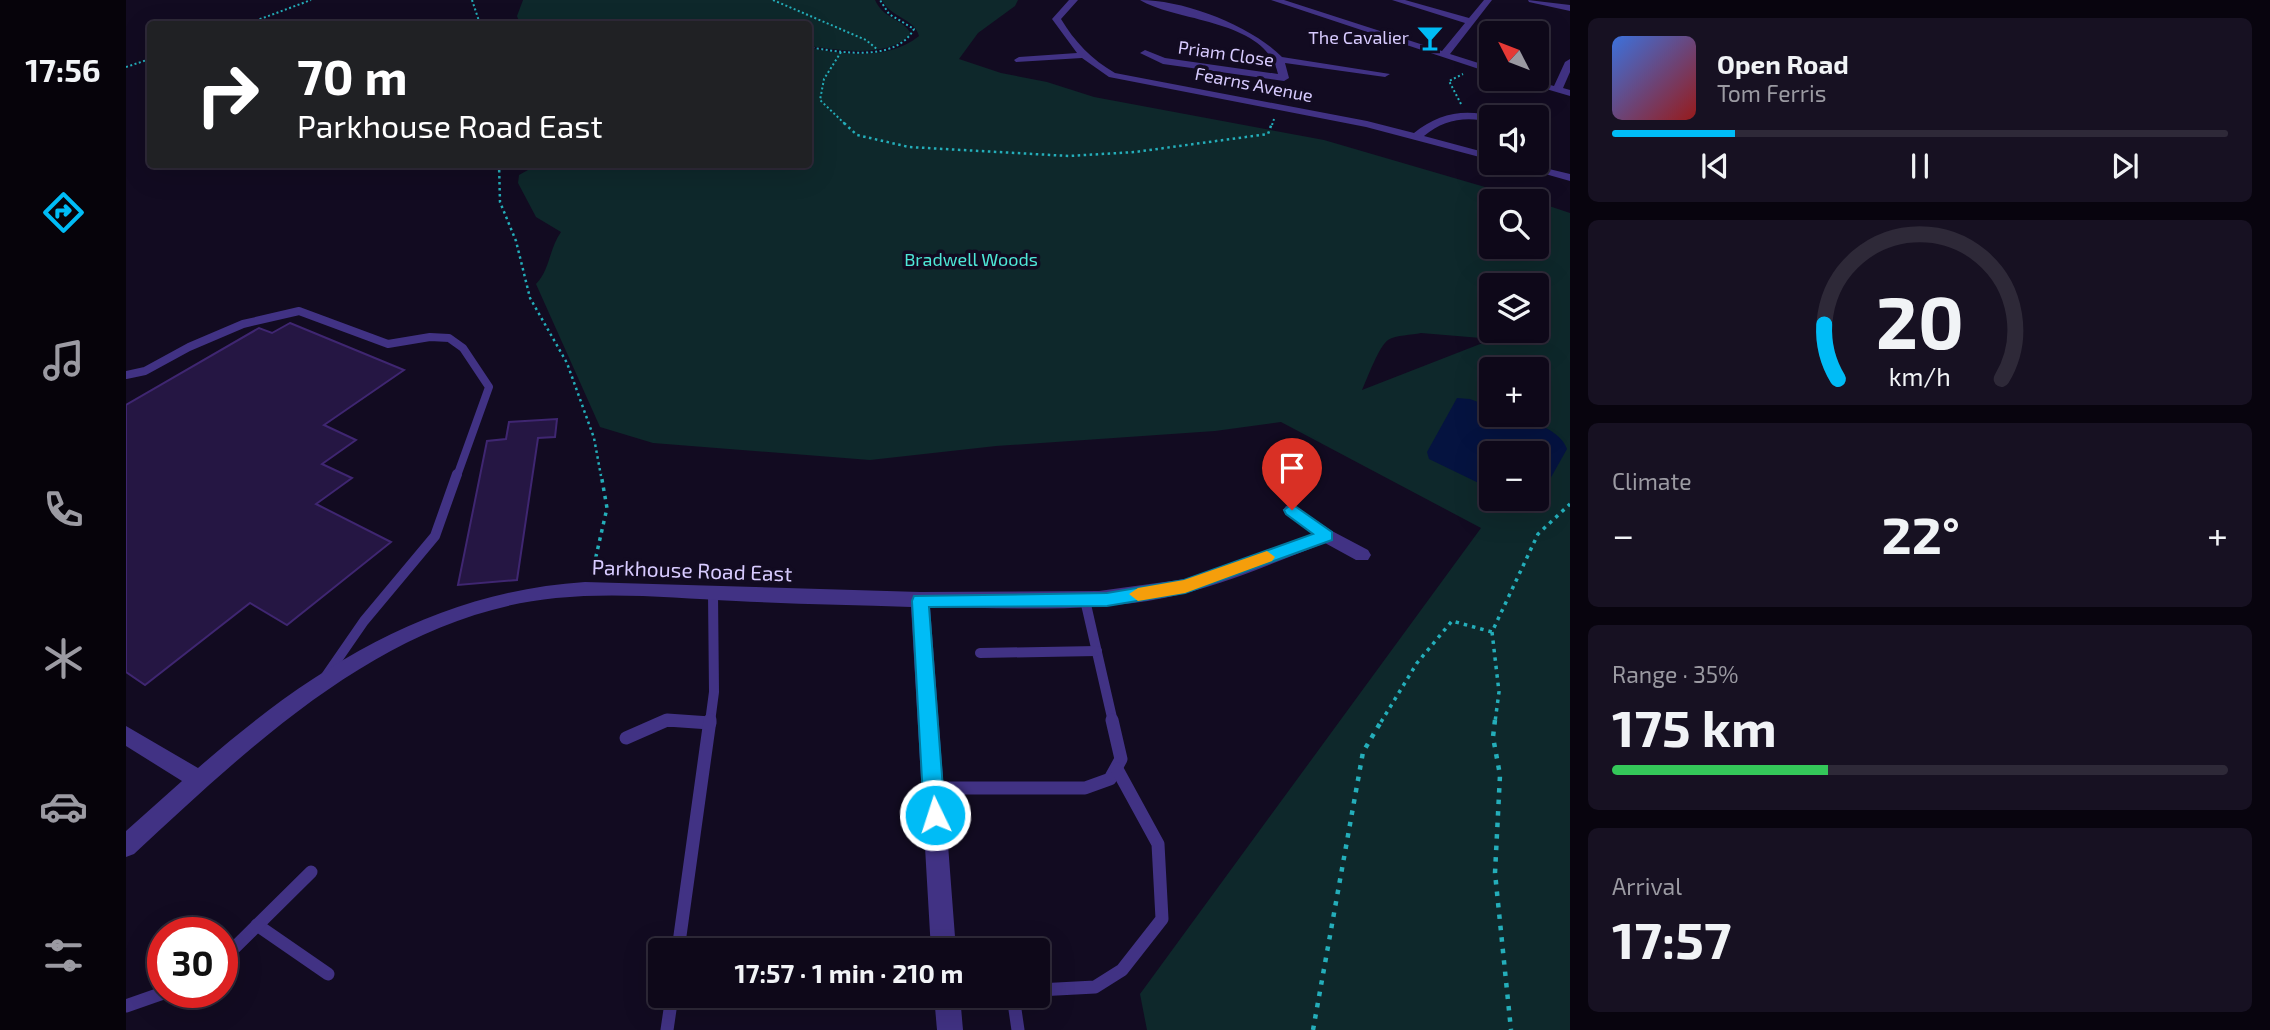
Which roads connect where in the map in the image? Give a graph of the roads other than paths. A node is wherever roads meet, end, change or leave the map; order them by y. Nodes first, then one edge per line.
1 (1074, 0) edge
2 (1144, 0) edge
3 (1275, 0) edge
4 (1396, 0) edge
5 (1488, 0) edge
6 (1532, 0) edge
7 (1570, 8) edge
8 (1472, 22) junction
9 (1145, 53) dead end
10 (1085, 55) junction
11 (1444, 55) junction
12 (1279, 59) junction
13 (1019, 60) dead end
14 (1570, 62) edge
15 (1479, 66) edge
16 (1385, 74) dead end
17 (1549, 88) edge
18 (1557, 90) junction
19 (1570, 93) edge
20 (1479, 116) edge
21 (1416, 137) junction
22 (1479, 154) edge
23 (1549, 173) edge
24 (1570, 178) edge
25 (126, 374) edge
26 (1292, 510) dead end
27 (1326, 536) junction
28 (1362, 555) dead end
29 (713, 594) junction
30 (1085, 600) junction
31 (920, 601) junction
32 (1097, 651) junction
33 (980, 653) dead end
34 (321, 683) junction
35 (710, 723) junction
36 (126, 735) edge
37 (626, 738) dead end
38 (1117, 769) junction
39 (199, 780) junction
40 (933, 788) junction
41 (126, 846) edge
42 (311, 872) dead end
43 (257, 925) junction
44 (680, 938) edge
45 (943, 938) edge
46 (238, 944) edge
47 (328, 974) dead end
48 (1050, 989) edge
49 (147, 999) edge
50 (126, 1006) edge
51 (670, 1008) edge
52 (948, 1008) edge
53 (1015, 1008) edge
54 (667, 1030) edge
55 (950, 1030) edge
56 (1018, 1030) edge

1 - 10 street, Fearns Avenue
2 - 12 street, Priam Close
3 - 11 street
4 - 8 street
5 - 8 street
6 - 7 street
8 - 11 street
9 - 12 street, Priam Close
10 - 13 street
10 - 21 street, Fearns Avenue
11 - 15 street
12 - 16 street, Priam Close
14 - 18 street
17 - 18 street
18 - 19 street
20 - 21 street
21 - 22 street, Fearns Avenue
23 - 24 street
25 - 34 lane
26 - 27 street
27 - 28 street
27 - 30 street, Parkhouse Road East
29 - 31 street, Parkhouse Road East
29 - 34 street, Parkhouse Road East
29 - 35 lane
30 - 31 street, Parkhouse Road East
30 - 32 lane
31 - 40 street
32 - 33 lane
32 - 38 lane
34 - 39 street, Parkhouse Road East
35 - 37 lane
35 - 44 lane
36 - 39 street
38 - 40 lane
38 - 48 lane
39 - 41 street, Parkhouse Road East
40 - 45 street
42 - 43 lane
43 - 46 lane
43 - 47 lane
49 - 50 lane
51 - 54 lane
52 - 55 street
53 - 56 lane

